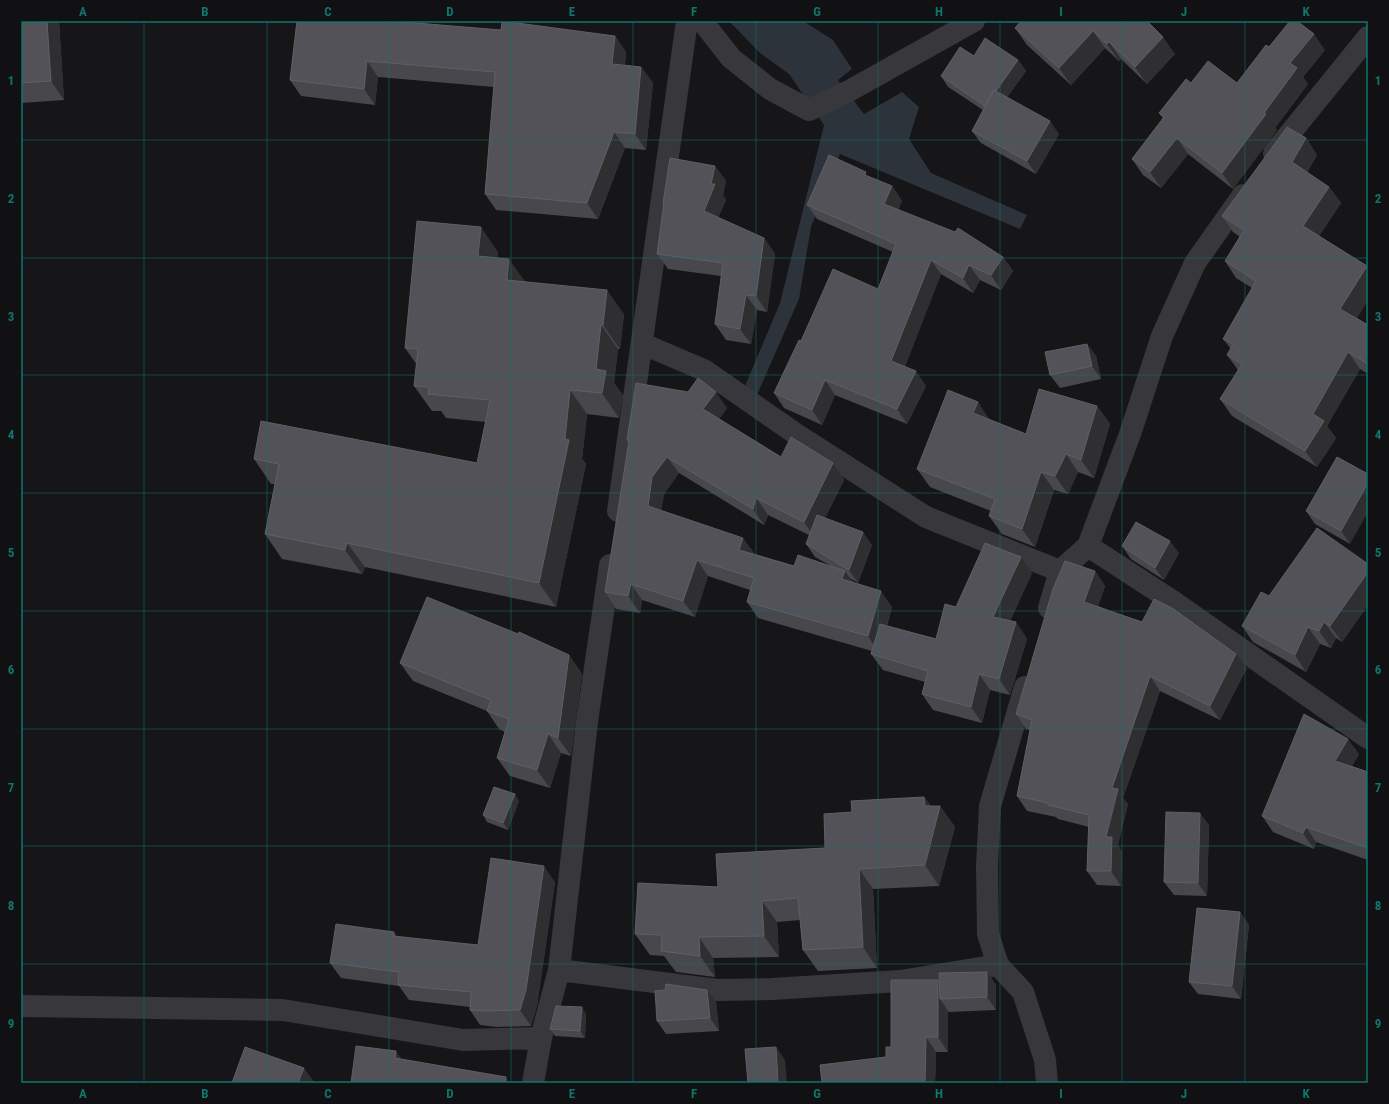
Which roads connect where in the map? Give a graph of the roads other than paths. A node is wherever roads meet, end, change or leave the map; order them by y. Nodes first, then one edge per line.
1 (687, 21) edge
2 (702, 21) edge
3 (974, 21) edge
4 (1368, 36) edge
5 (643, 344) junction
6 (1088, 546) junction
7 (1060, 571) junction
8 (1044, 624) edge
9 (1030, 669) edge
10 (1368, 738) edge
11 (998, 965) junction
12 (559, 970) junction
13 (21, 1006) edge
14 (541, 1038) junction
15 (533, 1083) edge
16 (1046, 1083) edge

1 - 5 street
2 - 3 street
4 - 6 street
5 - 7 street
5 - 12 street
6 - 7 street
6 - 10 street
7 - 8 street
9 - 11 street
11 - 12 street
11 - 16 street
12 - 14 street
13 - 14 street
14 - 15 street

